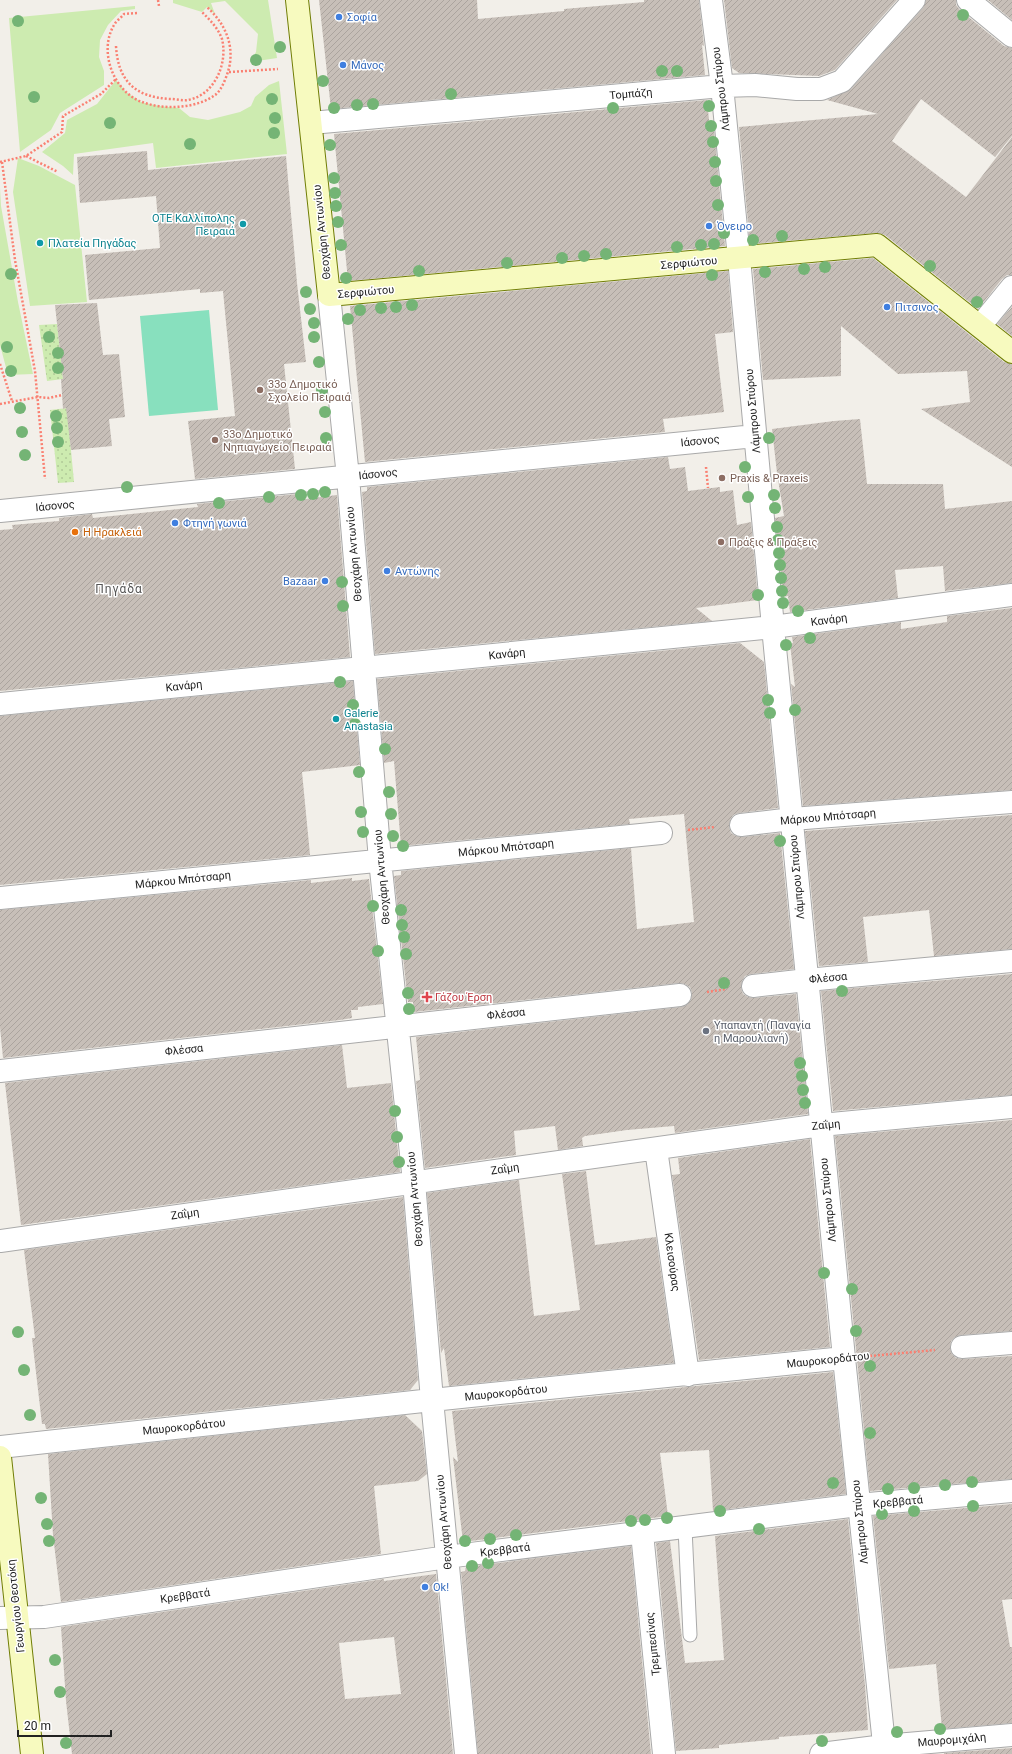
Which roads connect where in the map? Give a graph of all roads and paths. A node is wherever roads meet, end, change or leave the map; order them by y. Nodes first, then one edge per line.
1 (158, 0) edge
2 (297, 0) edge
3 (711, 0) edge
4 (914, 0) edge
5 (968, 0) edge
6 (159, 6) dead end
7 (207, 7) dead end
8 (202, 12) dead end
9 (137, 13) dead end
10 (1012, 36) edge
11 (116, 46) dead end
12 (283, 68) dead end
13 (229, 72) junction
14 (116, 79) junction
15 (722, 86) junction
16 (311, 123) junction
17 (26, 156) junction
18 (1, 162) edge
19 (58, 172) dead end
20 (739, 258) junction
21 (1012, 287) edge
22 (329, 295) junction
23 (980, 326) junction
24 (1012, 352) edge
25 (0, 364) edge
26 (62, 395) dead end
27 (38, 397) junction
28 (12, 401) junction
29 (0, 404) edge
30 (755, 436) junction
31 (706, 470) dead end
32 (348, 477) junction
33 (708, 488) dead end
34 (47, 506) junction
35 (0, 511) edge
36 (1012, 595) edge
37 (773, 627) junction
38 (364, 668) junction
39 (0, 704) edge
40 (1012, 802) edge
41 (792, 819) junction
42 (741, 825) joint
43 (661, 833) joint
44 (380, 860) junction
45 (0, 898) edge
46 (1012, 961) edge
47 (807, 980) junction
48 (753, 986) joint
49 (680, 995) joint
50 (397, 1026) junction
51 (0, 1071) edge
52 (1012, 1107) edge
53 (821, 1126) junction
54 (656, 1149) junction
55 (414, 1182) junction
56 (0, 1241) edge
57 (1012, 1343) edge
58 (962, 1347) joint
59 (844, 1358) junction
60 (688, 1374) junction
61 (432, 1400) junction
62 (0, 1447) edge
63 (0, 1457) edge
64 (1012, 1491) edge
65 (858, 1505) junction
66 (685, 1528) junction
67 (642, 1533) junction
68 (447, 1557) junction
69 (9, 1618) edge
70 (690, 1635) dead end
71 (1012, 1734) edge
72 (884, 1750) edge
73 (32, 1754) edge
74 (466, 1754) edge
75 (664, 1754) edge
76 (821, 1754) edge

1 - 6 path
2 - 16 street, Θεοχάρη Αντωνίου
3 - 15 street, Λάμπρου Σπύρου
4 - 15 street, Τομπάζη
5 - 10 street
7 - 13 path
8 - 11 path
9 - 14 path
12 - 13 path
13 - 14 path
14 - 17 path
15 - 16 street, Τομπάζη
15 - 20 street, Λάμπρου Σπύρου
16 - 22 street, Θεοχάρη Αντωνίου
17 - 18 path
17 - 19 path
18 - 27 path
20 - 22 street, Σερφιώτου
20 - 23 street, Σερφιώτου
20 - 30 street, Λάμπρου Σπύρου
21 - 23 street
22 - 32 street, Θεοχάρη Αντωνίου
23 - 24 street, Σερφιώτου
25 - 28 path
26 - 27 path
27 - 28 path
27 - 34 path
28 - 29 path
30 - 32 street, Ιάσονος
30 - 37 street, Λάμπρου Σπύρου
31 - 33 path
32 - 34 street, Ιάσονος
32 - 38 street, Θεοχάρη Αντωνίου
34 - 35 street, Ιάσονος
36 - 37 street, Κανάρη
37 - 38 street, Κανάρη
37 - 41 street, Λάμπρου Σπύρου
38 - 39 street, Κανάρη
38 - 44 street, Θεοχάρη Αντωνίου
40 - 41 street, Μάρκου Μπότσαρη
41 - 42 street, Μάρκου Μπότσαρη
41 - 47 street, Λάμπρου Σπύρου
42 - 43 path
43 - 44 street, Μάρκου Μπότσαρη
44 - 45 street, Μάρκου Μπότσαρη
44 - 50 street, Θεοχάρη Αντωνίου
46 - 47 street, Φλέσσα
47 - 48 street, Φλέσσα
47 - 53 street, Λάμπρου Σπύρου
48 - 49 path
49 - 50 street, Φλέσσα
50 - 51 street, Φλέσσα
50 - 55 street, Θεοχάρη Αντωνίου
52 - 53 street, Ζαΐμη
53 - 54 street, Ζαΐμη
53 - 59 street, Λάμπρου Σπύρου
54 - 55 street, Ζαΐμη
54 - 60 street, Κλεισούρας
55 - 56 street, Ζαΐμη
55 - 61 street, Θεοχάρη Αντωνίου
57 - 58 street
58 - 59 path, Μαυροκορδάτου
59 - 60 street, Μαυροκορδάτου
59 - 65 street, Λάμπρου Σπύρου
60 - 61 street, Μαυροκορδάτου
61 - 62 street, Μαυροκορδάτου
61 - 68 street, Θεοχάρη Αντωνίου
63 - 69 street, Γεωργίου Θεοτόκη
64 - 65 street, Κρεββατά
65 - 66 street, Κρεββατά
65 - 72 street, Λάμπρου Σπύρου
66 - 67 street, Κρεββατά
66 - 70 lane
67 - 68 street, Κρεββατά
67 - 75 street, Τρεμπεσίνας
68 - 69 street, Κρεββατά
68 - 74 street, Θεοχάρη Αντωνίου
69 - 73 street, Γεωργίου Θεοτόκη
71 - 72 street, Μαυρομιχάλη
72 - 76 street, Μαυρομιχάλη

